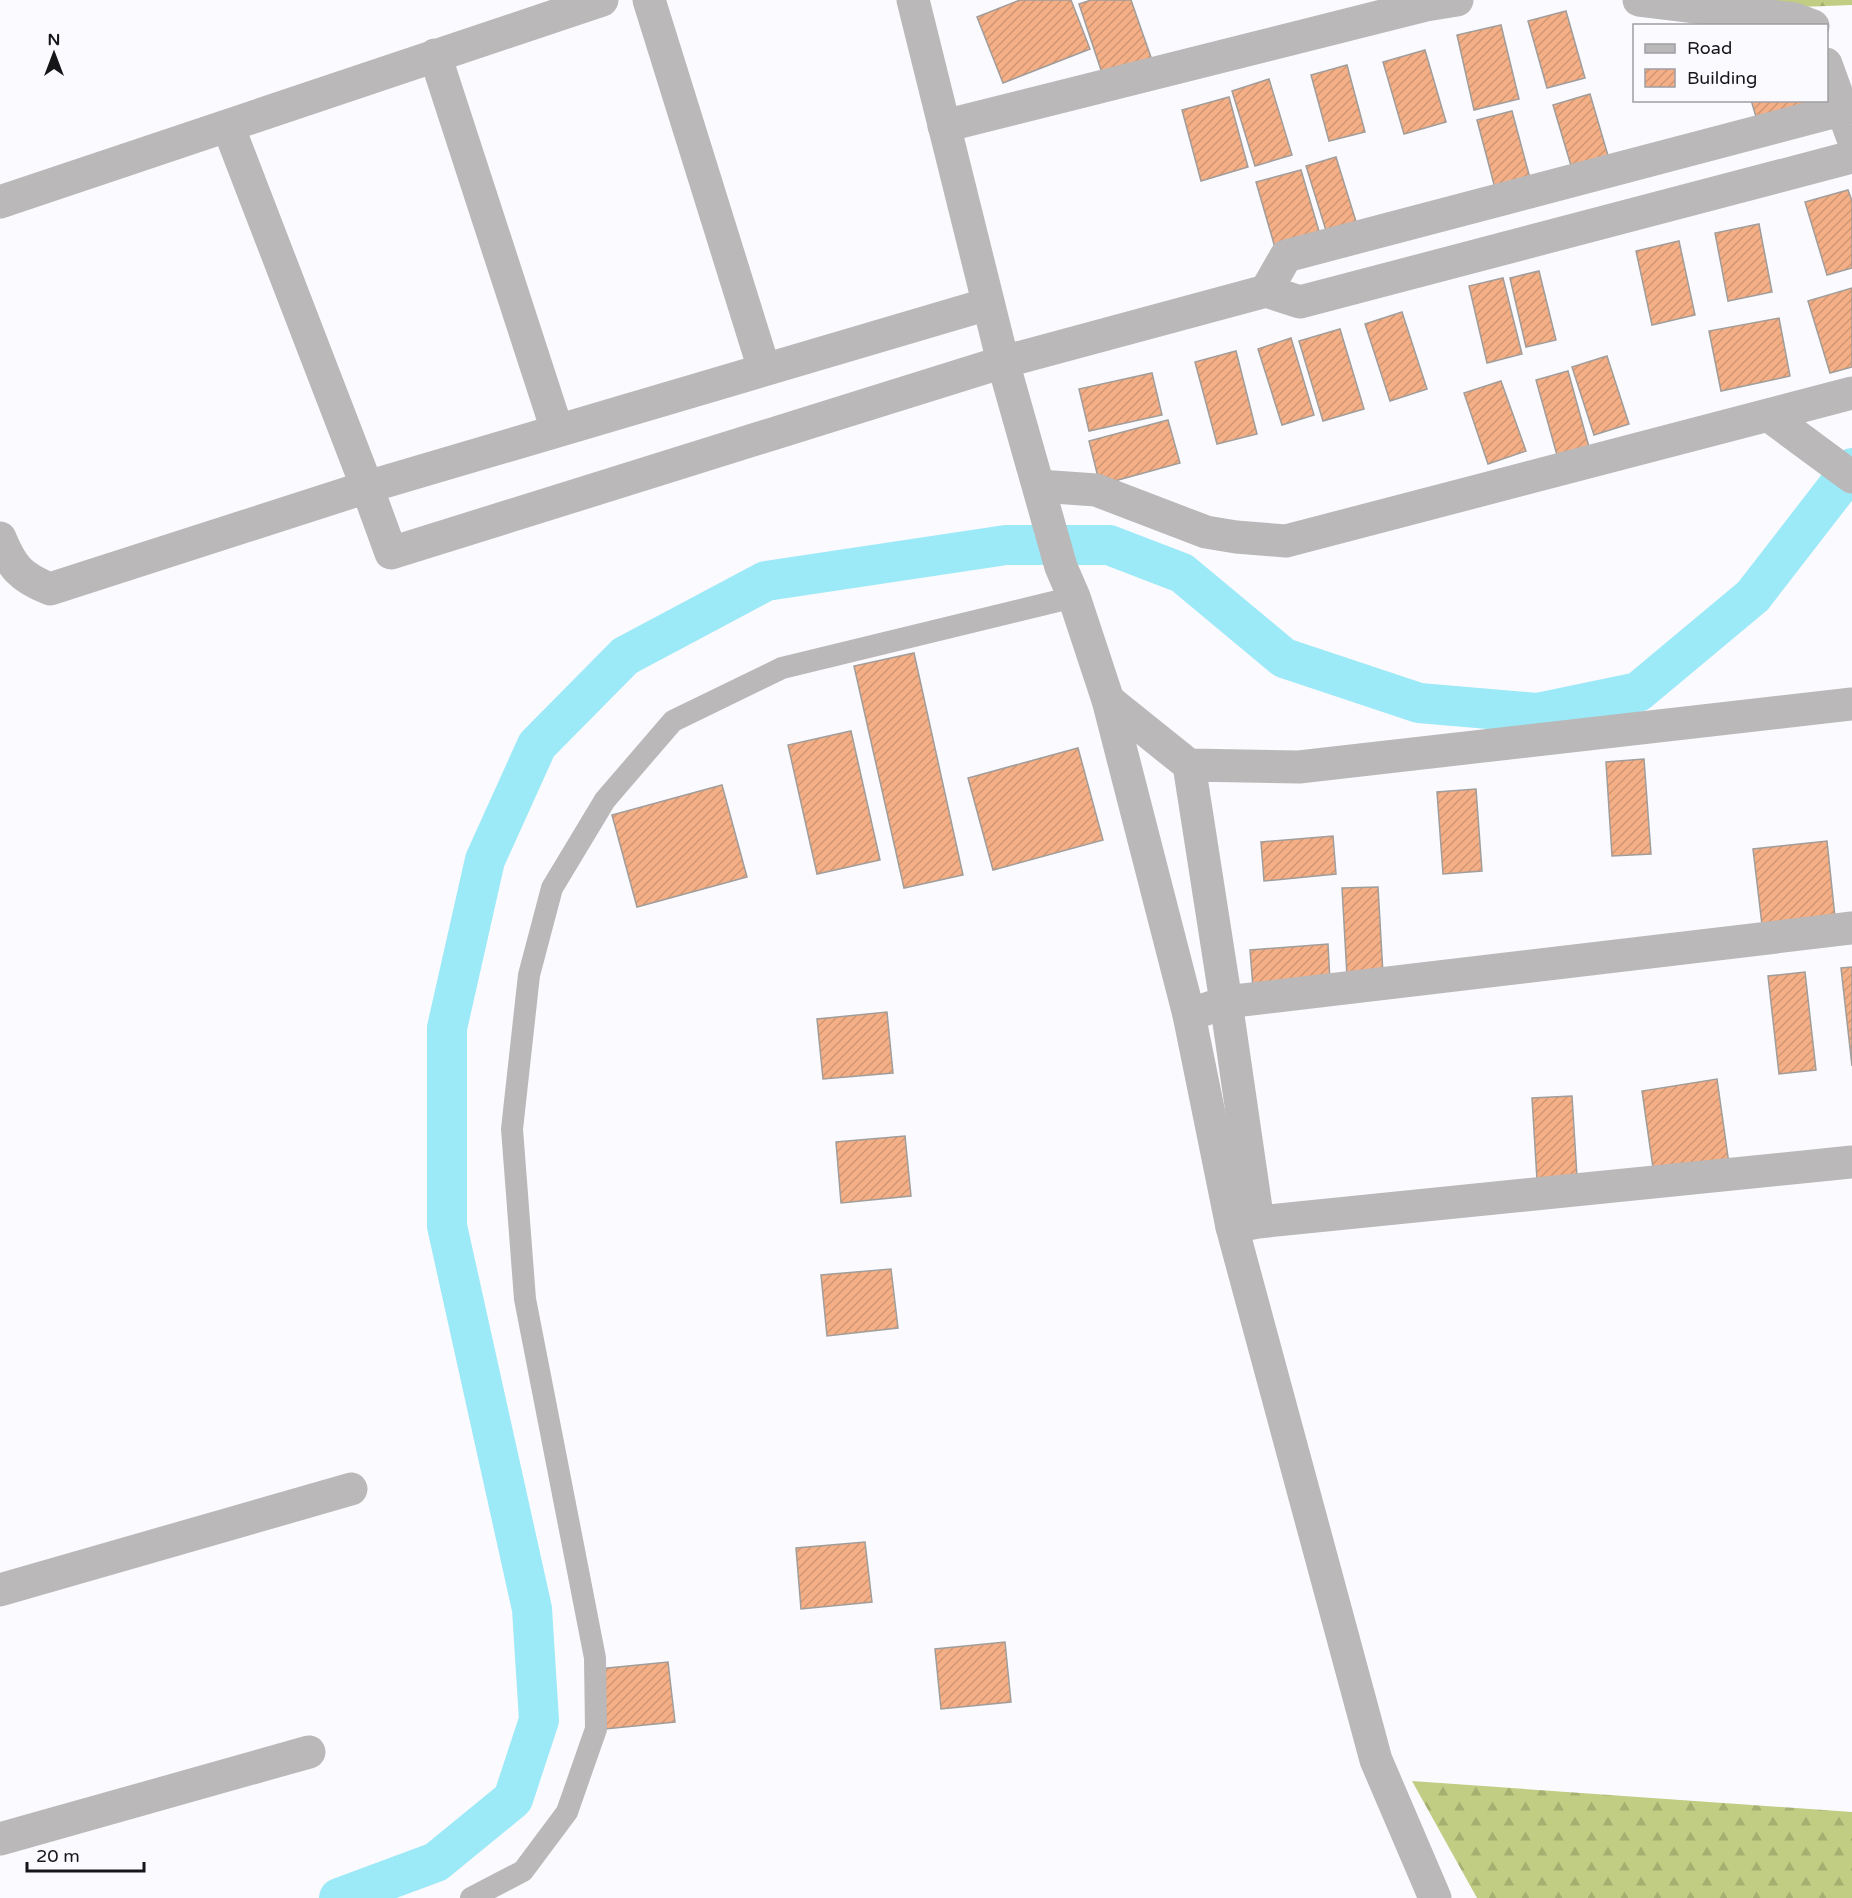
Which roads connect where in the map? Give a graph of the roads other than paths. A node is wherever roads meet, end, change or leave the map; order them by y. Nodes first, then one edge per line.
1 (602, 0) edge
2 (649, 0) edge
3 (913, 0) edge
4 (1456, 0) edge
5 (1639, 0) edge
6 (1808, 24) edge
7 (435, 55) junction
8 (1828, 66) edge
9 (1849, 118) edge
10 (228, 126) junction
11 (944, 126) junction
12 (1852, 157) edge
13 (0, 202) edge
14 (1481, 204) junction
15 (1496, 251) junction
16 (1266, 291) junction
17 (988, 304) junction
18 (1002, 362) junction
19 (765, 369) junction
20 (1852, 393) edge
21 (1768, 415) junction
22 (557, 430) junction
23 (1852, 477) edge
24 (367, 487) junction
25 (1041, 493) junction
26 (0, 538) edge
27 (1074, 597) junction
28 (1108, 700) junction
29 (1852, 704) edge
30 (1189, 765) junction
31 (1852, 928) edge
32 (1226, 1002) junction
33 (1189, 1015) junction
34 (1852, 1162) edge
35 (1245, 1225) junction
36 (351, 1490) dead end
37 (0, 1590) edge
38 (309, 1752) dead end
39 (0, 1839) edge
40 (471, 1898) edge
41 (1435, 1898) edge

1 - 7 street
2 - 19 street
3 - 11 street
4 - 11 street
5 - 6 street
7 - 10 street
7 - 22 street
8 - 9 street
9 - 14 street
10 - 13 street
10 - 24 street
11 - 17 street
12 - 15 street
14 - 15 street
14 - 16 street
15 - 16 street
16 - 18 street
17 - 18 street
17 - 19 street
18 - 24 street
18 - 25 street
19 - 22 street
20 - 21 street
21 - 23 street
21 - 25 street
22 - 24 street
24 - 26 street
25 - 27 street
27 - 28 street
27 - 40 lane
28 - 30 street
28 - 33 street
29 - 30 street
30 - 32 street
31 - 32 street
32 - 33 street
32 - 35 street
33 - 35 street
34 - 35 street
35 - 41 street
36 - 37 street
38 - 39 street

